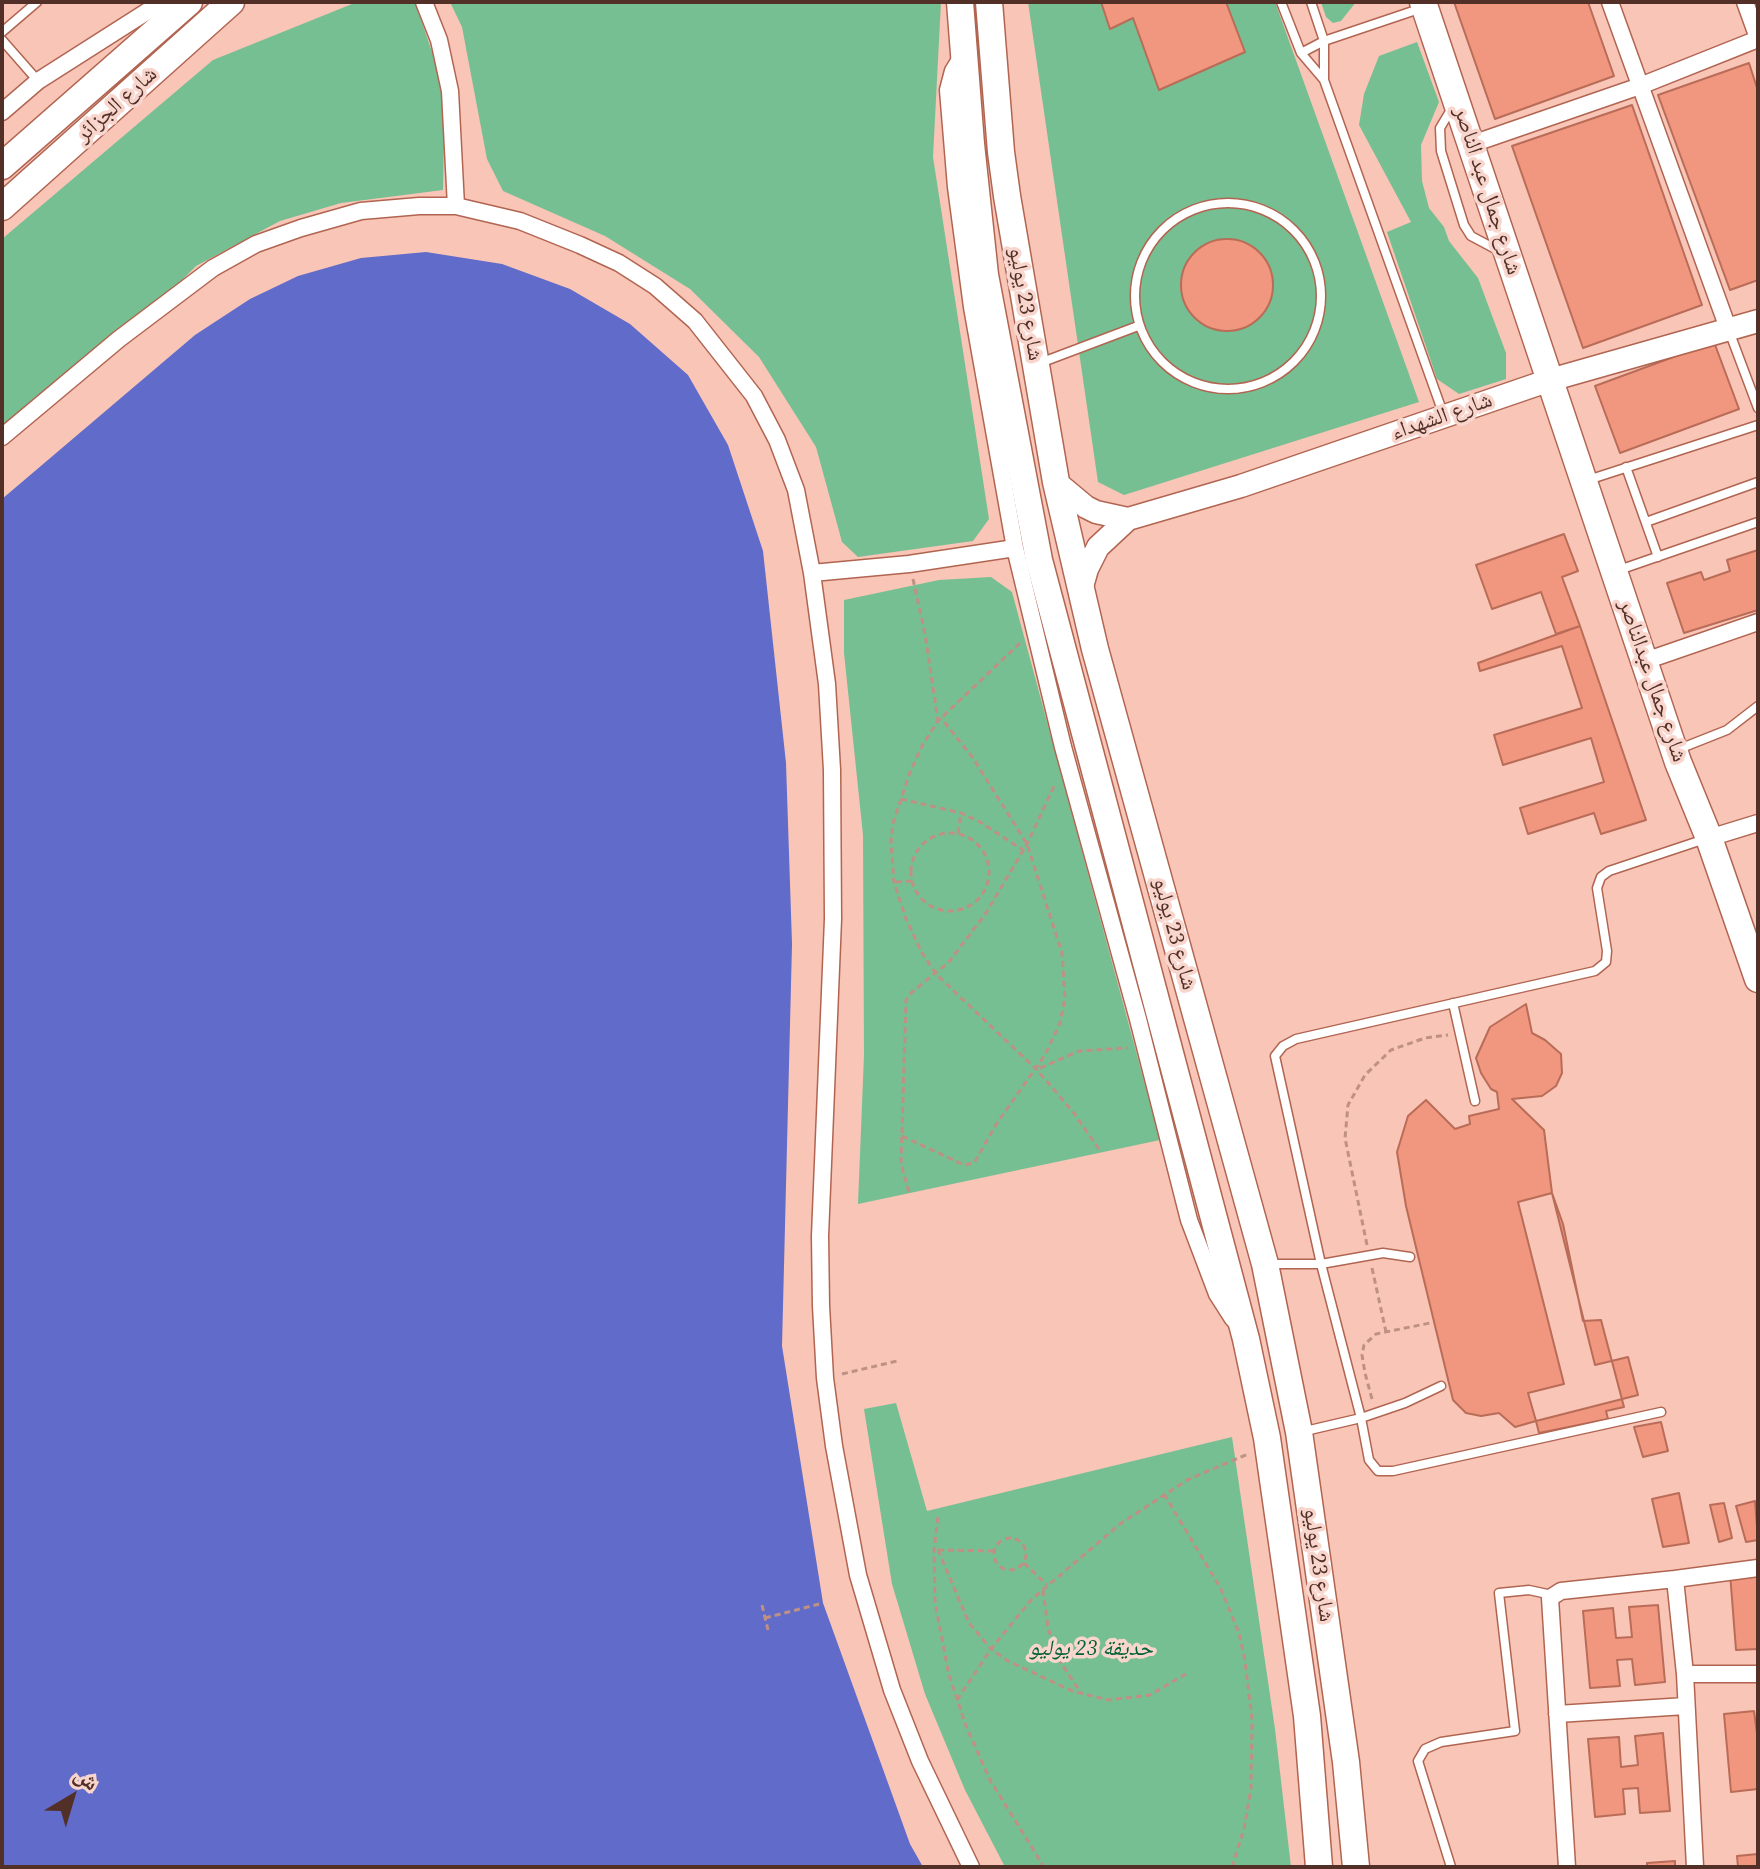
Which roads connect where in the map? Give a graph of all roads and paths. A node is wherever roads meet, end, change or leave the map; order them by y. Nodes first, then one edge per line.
1 (189, 2) edge
2 (231, 2) edge
3 (424, 2) edge
4 (960, 2) edge
5 (989, 2) edge
6 (1281, 2) edge
7 (1311, 2) edge
8 (1610, 2) edge
9 (1745, 2) edge
10 (32, 4) edge
11 (154, 4) edge
12 (1423, 4) edge
13 (2, 32) edge
14 (1758, 39) edge
15 (2, 40) edge
16 (1324, 41) junction
17 (964, 53) junction
18 (1301, 53) junction
19 (1324, 80) junction
20 (38, 81) junction
21 (1640, 86) junction
22 (1457, 100) junction
23 (2, 112) edge
24 (1472, 144) junction
25 (2, 166) edge
26 (456, 206) junction
27 (2, 207) edge
28 (1509, 256) junction
29 (1758, 321) edge
30 (1138, 326) junction
31 (1729, 331) junction
32 (1036, 365) junction
33 (1550, 380) junction
34 (1758, 408) edge
35 (1444, 415) junction
36 (1758, 425) edge
37 (2, 437) edge
38 (1626, 467) junction
39 (1584, 481) junction
40 (1056, 482) junction
41 (1758, 482) edge
42 (1128, 519) junction
43 (1646, 522) junction
44 (1758, 522) edge
45 (1015, 548) junction
46 (1658, 557) junction
47 (909, 564) junction
48 (1615, 572) junction
49 (812, 573) junction
50 (1081, 590) junction
51 (1758, 622) edge
52 (1034, 629) junction
53 (1645, 661) junction
54 (1758, 706) edge
55 (939, 719) junction
56 (1071, 728) junction
57 (1675, 751) junction
58 (1067, 759) junction
59 (901, 799) junction
60 (961, 813) junction
61 (1758, 823) edge
62 (958, 833) junction
63 (1709, 838) junction
64 (1027, 844) junction
65 (1023, 850) junction
66 (912, 881) junction
67 (894, 882) junction
68 (982, 895) junction
69 (993, 902) junction
70 (936, 974) junction
71 (1758, 979) edge
72 (1453, 1003) junction
73 (1460, 1033) junction
74 (1146, 1050) junction
75 (1037, 1070) junction
76 (1475, 1101) dead end
77 (902, 1136) junction
78 (1099, 1149) dead end
79 (909, 1192) dead end
80 (1369, 1255) junction
81 (1410, 1257) dead end
82 (1265, 1264) junction
83 (1321, 1264) junction
84 (1430, 1323) dead end
85 (1386, 1332) junction
86 (1246, 1339) junction
87 (897, 1361) dead end
88 (825, 1378) junction
89 (1441, 1386) dead end
90 (1661, 1412) dead end
91 (1376, 1413) junction
92 (1361, 1418) junction
93 (1299, 1432) junction
94 (1268, 1442) junction
95 (1164, 1493) junction
96 (938, 1517) dead end
97 (936, 1550) junction
98 (994, 1551) junction
99 (1024, 1563) junction
100 (1758, 1568) edge
101 (1675, 1579) junction
102 (1048, 1586) junction
103 (1043, 1590) junction
104 (1552, 1595) junction
105 (823, 1603) dead end
106 (762, 1605) dead end
107 (765, 1618) junction
108 (768, 1630) dead end
109 (991, 1649) junction
110 (1186, 1674) dead end
111 (1685, 1674) junction
112 (1758, 1674) edge
113 (1083, 1695) junction
114 (957, 1700) junction
115 (1686, 1706) junction
116 (1557, 1714) junction
117 (971, 1867) edge
118 (1044, 1867) edge
119 (1232, 1867) edge
120 (1319, 1867) edge
121 (1356, 1867) edge
122 (1451, 1867) edge
123 (1567, 1867) edge
124 (1695, 1867) edge

1 - 25 main road, شارع الجزائر
2 - 27 main road, شارع الجزائر
3 - 26 street
4 - 17 main road, شارع 23 يوليو
5 - 32 main road, شارع 23 يوليو
6 - 18 lane
7 - 16 lane
8 - 21 street
9 - 14 street
10 - 13 lane
11 - 20 street
12 - 16 lane
12 - 22 main road, شارع جمال عبد الناصر
14 - 21 street
15 - 20 lane
16 - 18 lane
16 - 19 lane
17 - 45 street
17 - 56 main road, شارع 23 يوليو
18 - 19 lane
19 - 35 lane
20 - 23 street
21 - 24 street
21 - 31 street
22 - 24 main road, شارع جمال عبد الناصر
22 - 28 lane
24 - 28 main road, شارع جمال عبد الناصر
26 - 37 street
26 - 49 street
28 - 33 main road, شارع جمال عبد الناصر
29 - 31 street, شارع الشهداء
30 - 30 lane
30 - 32 lane
31 - 33 street, شارع الشهداء
31 - 34 lane
32 - 40 main road, شارع 23 يوليو
33 - 35 street, شارع الشهداء
33 - 39 main road, شارع جمال عبدالناصر
35 - 42 street, شارع الشهداء
36 - 38 lane
38 - 39 lane
38 - 43 lane
39 - 48 main road, شارع جمال عبدالناصر
40 - 42 street
40 - 50 main road, شارع 23 يوليو
41 - 43 lane
42 - 50 street, شارع الشهداء
43 - 46 lane
44 - 46 lane
45 - 47 street
45 - 52 street
46 - 48 lane
47 - 49 street
47 - 55 path
48 - 53 main road, شارع جمال عبدالناصر
49 - 88 street
50 - 82 main road, شارع 23 يوليو
51 - 53 street
52 - 55 path
52 - 56 street
53 - 57 main road, شارع جمال عبدالناصر
54 - 57 lane
55 - 59 path
55 - 64 path
56 - 58 street
56 - 86 main road, شارع 23 يوليو
57 - 63 main road, شارع جمال عبدالناصر
58 - 64 path
58 - 74 street
59 - 60 path
59 - 67 path
60 - 62 path
60 - 65 path
61 - 63 street
62 - 66 path
62 - 68 path
63 - 71 main road, شارع جمال عبدالناصر
63 - 72 lane
64 - 65 path
64 - 75 path
65 - 69 path
66 - 67 path
66 - 68 path
67 - 70 path
68 - 69 path
69 - 70 path
70 - 75 path
70 - 77 path
72 - 73 lane
72 - 83 lane
73 - 76 lane
73 - 80 path
74 - 75 path
74 - 86 street
75 - 77 path
75 - 78 path
77 - 79 path
80 - 81 lane
80 - 83 lane
80 - 85 path
82 - 83 lane
82 - 93 main road, شارع 23 يوليو
83 - 92 lane
84 - 85 path
85 - 91 path
86 - 94 main road, شارع 23 يوليو
87 - 88 path
88 - 117 street
89 - 91 lane
90 - 92 lane
91 - 92 lane
92 - 93 lane
93 - 94 main road
93 - 121 main road, شارع 23 يوليو
94 - 95 path
94 - 120 main road, شارع 23 يوليو
95 - 102 path
95 - 119 path
96 - 97 path
97 - 98 path
97 - 109 path
97 - 114 path
98 - 99 path
98 - 99 path
99 - 102 path
100 - 101 street
101 - 104 street
101 - 111 street
102 - 103 path
103 - 109 path
103 - 113 path
104 - 116 street
104 - 122 lane
105 - 107 path
106 - 107 path
107 - 108 path
109 - 113 path
109 - 114 path
110 - 113 path
111 - 112 street
111 - 115 street
114 - 118 path
115 - 116 street
115 - 124 street
116 - 123 street

